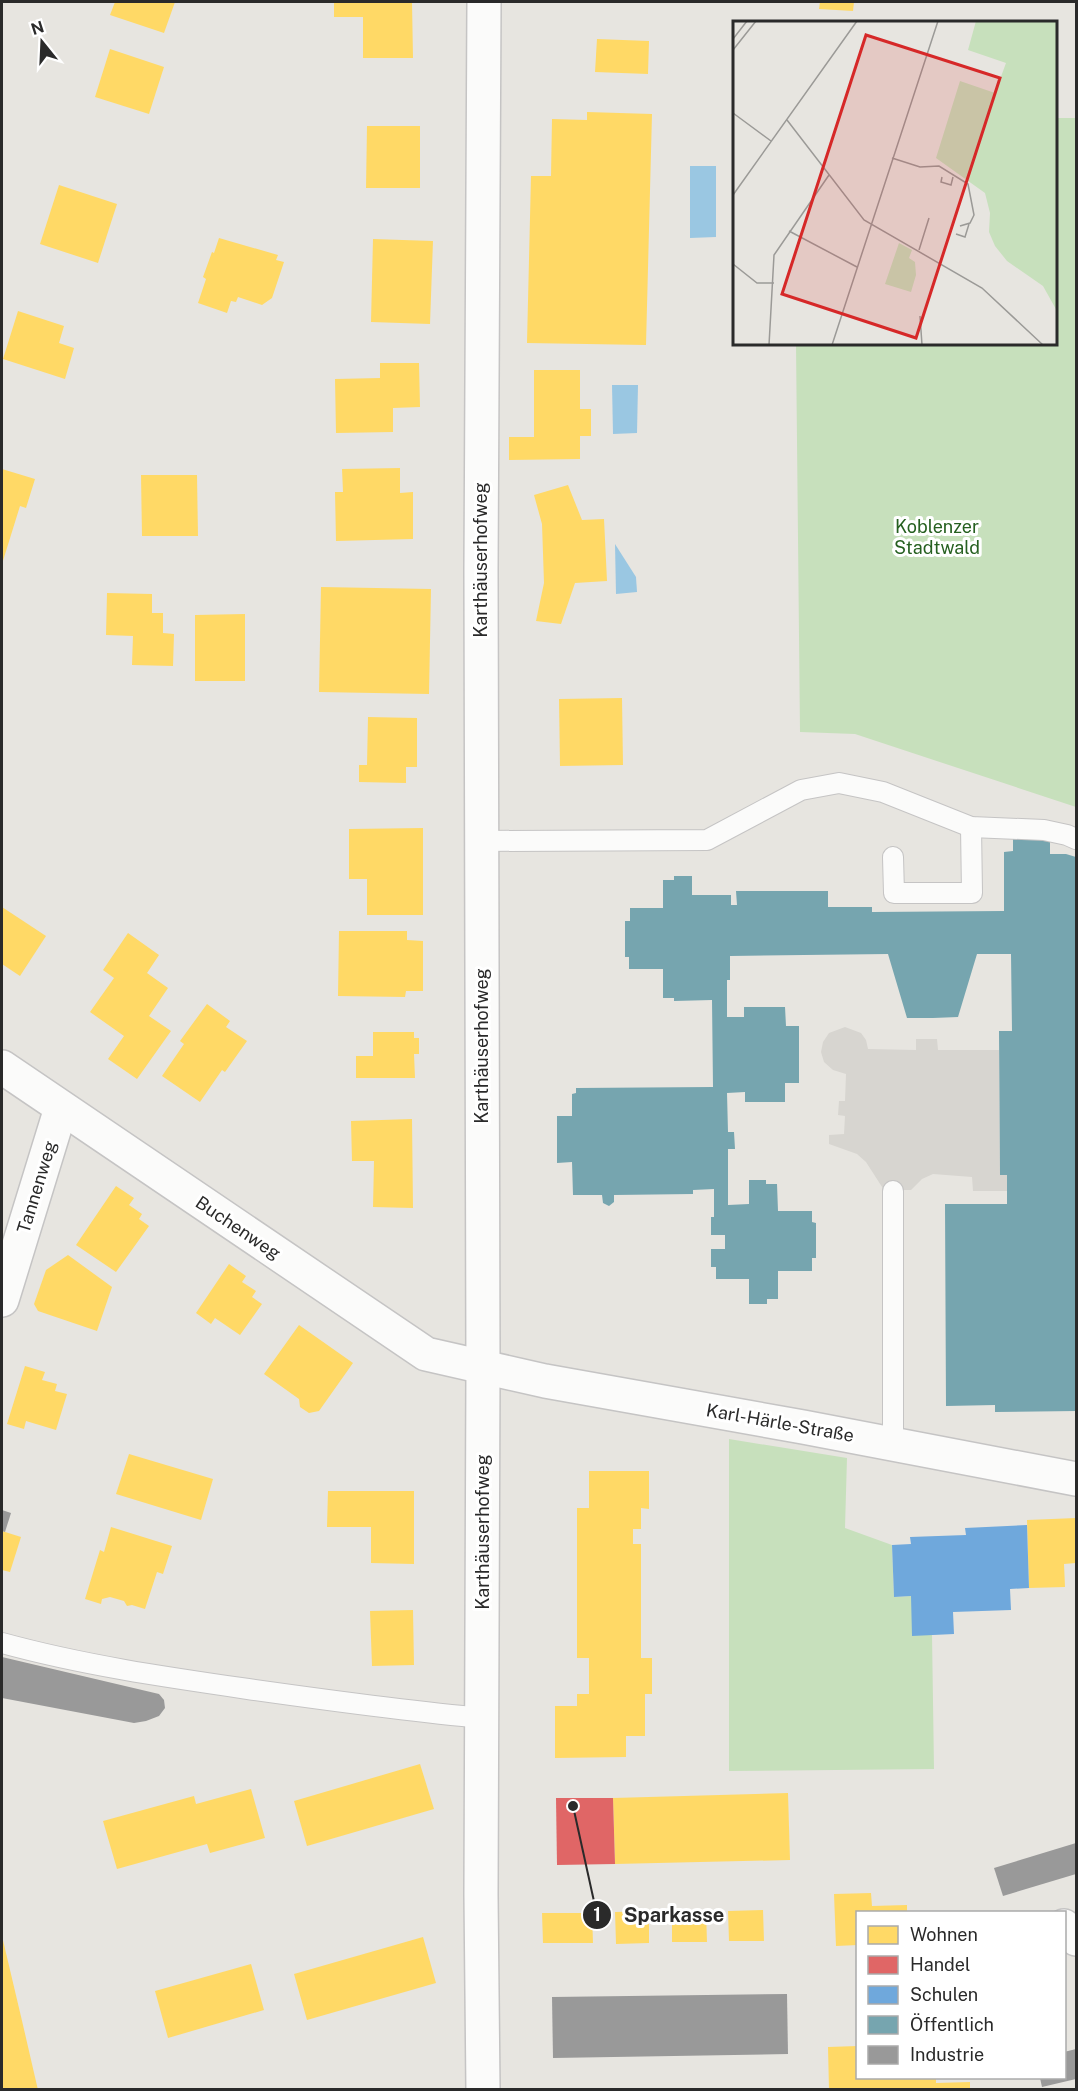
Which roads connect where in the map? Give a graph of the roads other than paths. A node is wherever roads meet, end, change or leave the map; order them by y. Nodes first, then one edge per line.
1 (484, 2) edge
2 (971, 827) junction
3 (1077, 840) edge
4 (481, 841) junction
5 (893, 857) dead end
6 (2, 1066) edge
7 (61, 1108) junction
8 (893, 1191) dead end
9 (2, 1300) edge
10 (483, 1368) junction
11 (893, 1444) junction
12 (1077, 1479) edge
13 (2, 1643) edge
14 (483, 1718) junction
15 (1066, 1927) edge
16 (1077, 1939) edge
17 (483, 2090) edge

1 - 4 street, Karthäuserhofweg
2 - 3 lane
2 - 4 lane
2 - 5 lane
4 - 10 street, Karthäuserhofweg
6 - 7 street, Buchenweg
7 - 9 street, Tannenweg
7 - 10 street, Buchenweg
8 - 11 lane
10 - 11 street, Karl-Härle-Straße
10 - 14 street, Karthäuserhofweg
11 - 12 street, Karl-Härle-Straße
13 - 14 lane
14 - 17 street, Karthäuserhofweg
15 - 16 street

